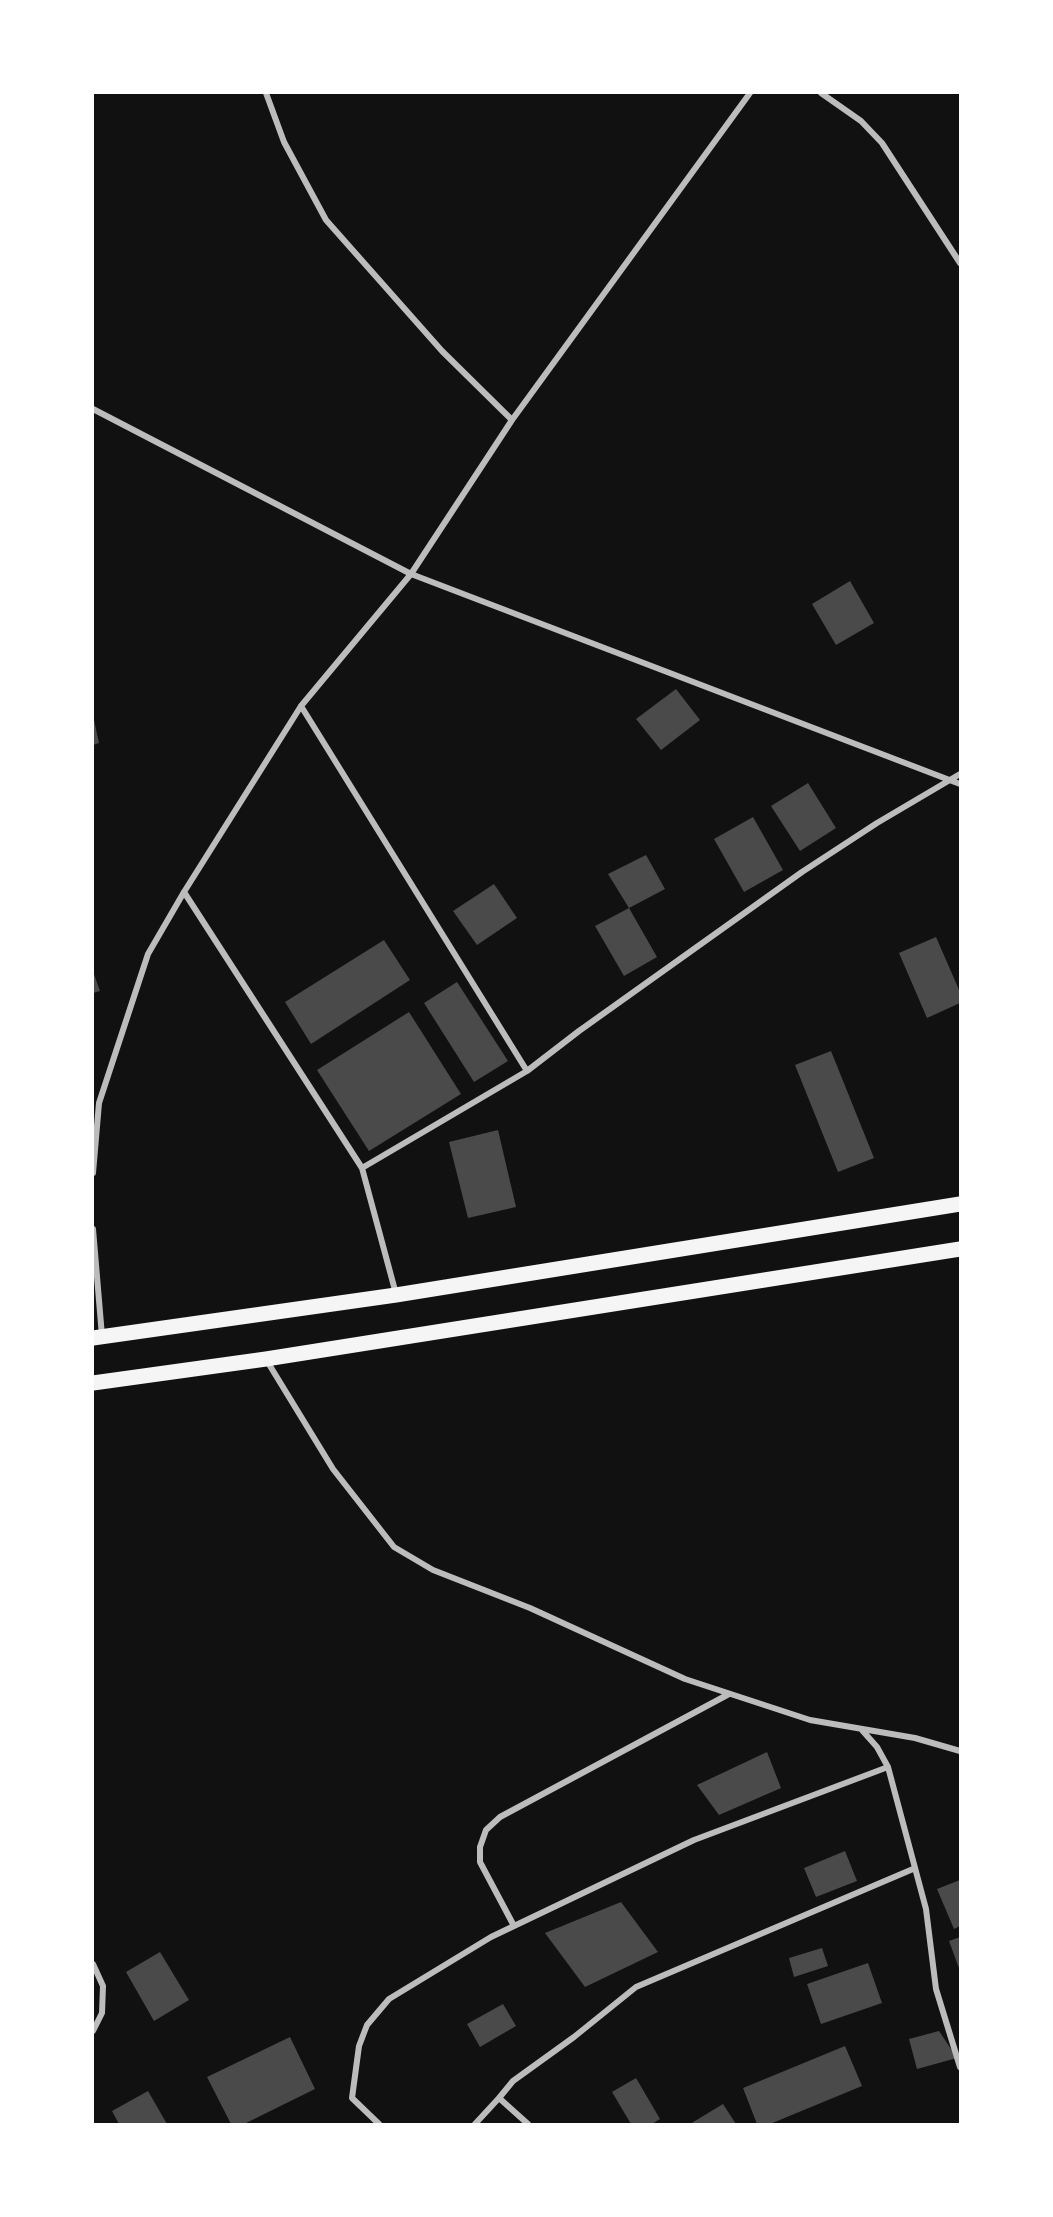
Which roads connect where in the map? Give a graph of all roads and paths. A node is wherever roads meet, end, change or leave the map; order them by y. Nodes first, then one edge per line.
1 (266, 93) edge
2 (750, 93) edge
3 (821, 93) edge
4 (960, 263) edge
5 (93, 409) edge
6 (512, 420) junction
7 (411, 574) junction
8 (301, 706) junction
9 (960, 774) edge
10 (950, 779) junction
11 (960, 784) edge
12 (184, 892) junction
13 (527, 1071) junction
14 (362, 1168) junction
15 (93, 1173) edge
16 (960, 1204) edge
17 (93, 1229) edge
18 (960, 1249) edge
19 (396, 1294) junction
20 (98, 1337) edge
21 (266, 1359) junction
22 (93, 1383) edge
23 (729, 1694) junction
24 (861, 1729) junction
25 (960, 1751) edge
26 (888, 1767) junction
27 (914, 1869) junction
28 (514, 1926) junction
29 (93, 1964) edge
30 (93, 2031) edge
31 (960, 2067) edge
32 (500, 2098) junction
33 (379, 2124) edge
34 (475, 2124) edge
35 (528, 2124) edge

1 - 6 street
2 - 6 street
3 - 4 street
5 - 7 street
6 - 7 street
7 - 8 street
7 - 10 street
8 - 12 street
8 - 13 street
9 - 10 street
10 - 11 street
10 - 13 street
12 - 14 street
12 - 15 street
13 - 14 street
14 - 19 street
16 - 19 main road
17 - 20 street
18 - 21 main road
19 - 20 main road
21 - 22 main road
21 - 23 street
23 - 24 street
23 - 28 street
24 - 25 street
24 - 26 street
26 - 27 street
26 - 28 street
27 - 31 street
27 - 32 street
28 - 33 street
29 - 30 street
32 - 34 street
32 - 35 street

